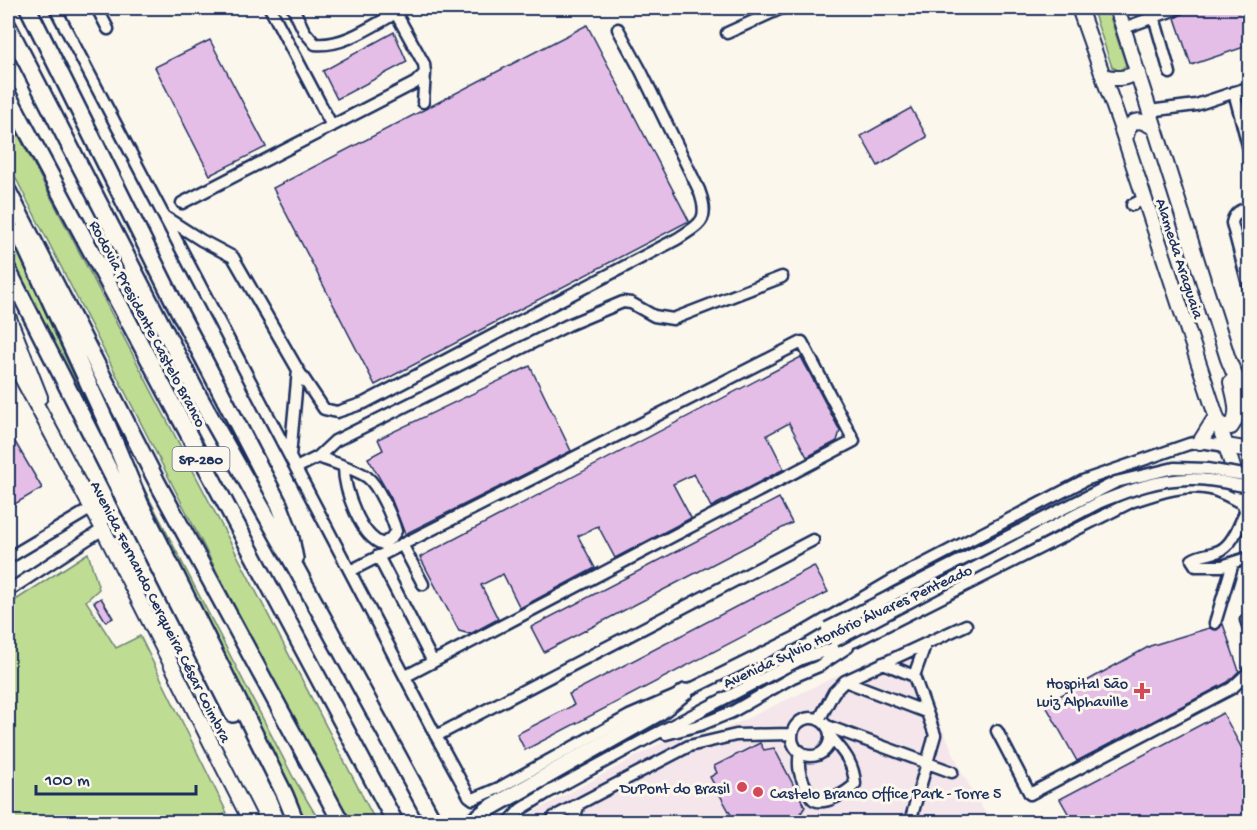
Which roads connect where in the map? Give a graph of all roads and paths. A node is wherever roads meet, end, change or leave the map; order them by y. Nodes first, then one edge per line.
1 (28, 8) edge
2 (56, 8) edge
3 (97, 8) edge
4 (270, 8) edge
5 (293, 8) edge
6 (782, 8) edge
7 (1079, 8) edge
8 (1117, 8) edge
9 (1179, 8) edge
10 (395, 10) edge
11 (1154, 17) junction
12 (8, 26) edge
13 (1124, 28) junction
14 (108, 29) dead end
15 (618, 29) dead end
16 (727, 33) dead end
17 (425, 73) junction
18 (1138, 73) junction
19 (1170, 73) dead end
20 (1104, 76) junction
21 (1250, 87) edge
22 (1234, 92) junction
23 (8, 95) edge
24 (423, 102) dead end
25 (1149, 111) junction
26 (332, 126) junction
27 (1153, 127) junction
28 (1125, 140) junction
29 (1250, 153) edge
30 (8, 191) edge
31 (182, 203) dead end
32 (8, 205) edge
33 (1250, 207) edge
34 (163, 216) junction
35 (8, 270) edge
36 (782, 277) dead end
37 (1250, 292) edge
38 (8, 316) edge
39 (8, 352) edge
40 (1228, 359) junction
41 (298, 370) junction
42 (1250, 411) edge
43 (1215, 418) junction
44 (1200, 442) junction
45 (1226, 446) junction
46 (58, 447) junction
47 (1250, 450) edge
48 (290, 456) junction
49 (318, 457) junction
50 (344, 467) junction
51 (296, 468) junction
52 (1106, 472) junction
53 (1250, 476) edge
54 (1250, 487) edge
55 (92, 507) junction
56 (1121, 507) junction
57 (1247, 511) edge
58 (103, 529) junction
59 (813, 540) dead end
60 (402, 544) junction
61 (378, 556) junction
62 (1250, 557) edge
63 (8, 558) edge
64 (1233, 563) junction
65 (297, 570) junction
66 (350, 571) junction
67 (423, 584) dead end
68 (8, 591) edge
69 (1246, 620) dead end
70 (1215, 623) dead end
71 (966, 625) dead end
72 (1250, 632) edge
73 (794, 638) junction
74 (855, 641) junction
75 (925, 645) junction
76 (801, 659) junction
77 (433, 662) junction
78 (883, 663) junction
79 (1250, 672) edge
80 (406, 676) junction
81 (914, 676) junction
82 (845, 681) junction
83 (685, 692) junction
84 (926, 712) junction
85 (826, 727) junction
86 (997, 731) dead end
87 (792, 734) junction
88 (436, 736) junction
89 (648, 738) junction
90 (800, 752) junction
91 (928, 762) junction
92 (952, 772) dead end
93 (579, 804) junction
94 (251, 822) edge
95 (288, 822) edge
96 (296, 822) edge
97 (341, 822) edge
98 (395, 822) edge
99 (434, 822) edge
100 (472, 822) edge
101 (509, 822) edge
102 (551, 822) edge
103 (573, 822) edge
104 (910, 822) edge

1 - 65 highway
2 - 34 street
3 - 14 street
4 - 26 street
5 - 10 street
6 - 16 street
7 - 20 main road, Alameda Araguaia
8 - 13 main road, Alameda Araguaia
9 - 11 street
10 - 17 street
11 - 13 street
11 - 19 street
12 - 65 highway
13 - 18 main road, Alameda Araguaia
15 - 41 street
17 - 24 street
17 - 26 street
18 - 20 main road
18 - 25 main road, Alameda Araguaia
20 - 28 main road, Alameda Araguaia
21 - 22 street
22 - 25 street
22 - 29 street
23 - 98 highway, Rodovia Presidente Castelo Branco / SP-280
25 - 27 main road, Alameda Araguaia
26 - 31 street
27 - 28 main road
27 - 40 main road, Alameda Araguaia
28 - 43 main road, Alameda Araguaia
30 - 97 highway, SP-280
32 - 96 highway
33 - 37 street
34 - 41 street
34 - 48 street
35 - 95 highway
36 - 49 street
38 - 46 main road
39 - 46 main road
40 - 42 main road, Alameda Araguaia
40 - 43 main road
41 - 48 street
43 - 44 main road
43 - 45 main road, Alameda Araguaia
44 - 45 street
44 - 52 street, Avenida Sylvio Honório Álvares Penteado
45 - 47 main road
45 - 57 main road, Alameda Araguaia
46 - 55 main road, Avenida Fernando Cerqueira César Coimbra
48 - 51 street
49 - 50 street
49 - 51 street
50 - 50 street
51 - 66 street
52 - 56 street
52 - 73 street, Avenida Sylvio Honório Álvares Penteado
53 - 73 street, bridge
54 - 76 street, bridge
55 - 58 main road, Avenida Fernando Cerqueira César Coimbra
55 - 63 street
56 - 57 street, Avenida Sylvio Honório Álvares Penteado
56 - 74 street, Avenida Sylvio Honório Álvares Penteado
57 - 64 street
58 - 68 street
58 - 94 main road, Avenida Fernando Cerqueira César Coimbra
59 - 88 street
60 - 61 street
60 - 67 street
60 - 77 street
61 - 66 street
61 - 77 street
62 - 64 street
64 - 70 street
65 - 99 highway
66 - 80 street
69 - 72 street
71 - 75 street
73 - 83 street, Avenida Sylvio Honório Álvares Penteado
74 - 76 street, Avenida Sylvio Honório Álvares Penteado
74 - 89 street
75 - 78 street
75 - 81 street
76 - 89 street, Avenida Sylvio Honório Álvares Penteado
77 - 80 street
78 - 81 street
78 - 82 street
79 - 86 street
80 - 88 street
81 - 84 street
82 - 84 street
82 - 85 street
83 - 88 street, Avenida Sylvio Honório Álvares Penteado
83 - 100 highway
84 - 91 street
85 - 87 street
85 - 90 street
85 - 90 street
85 - 91 street
87 - 90 street
87 - 93 street
89 - 101 street, Avenida Sylvio Honório Álvares Penteado
91 - 92 street
91 - 104 street
93 - 102 street
93 - 103 street

